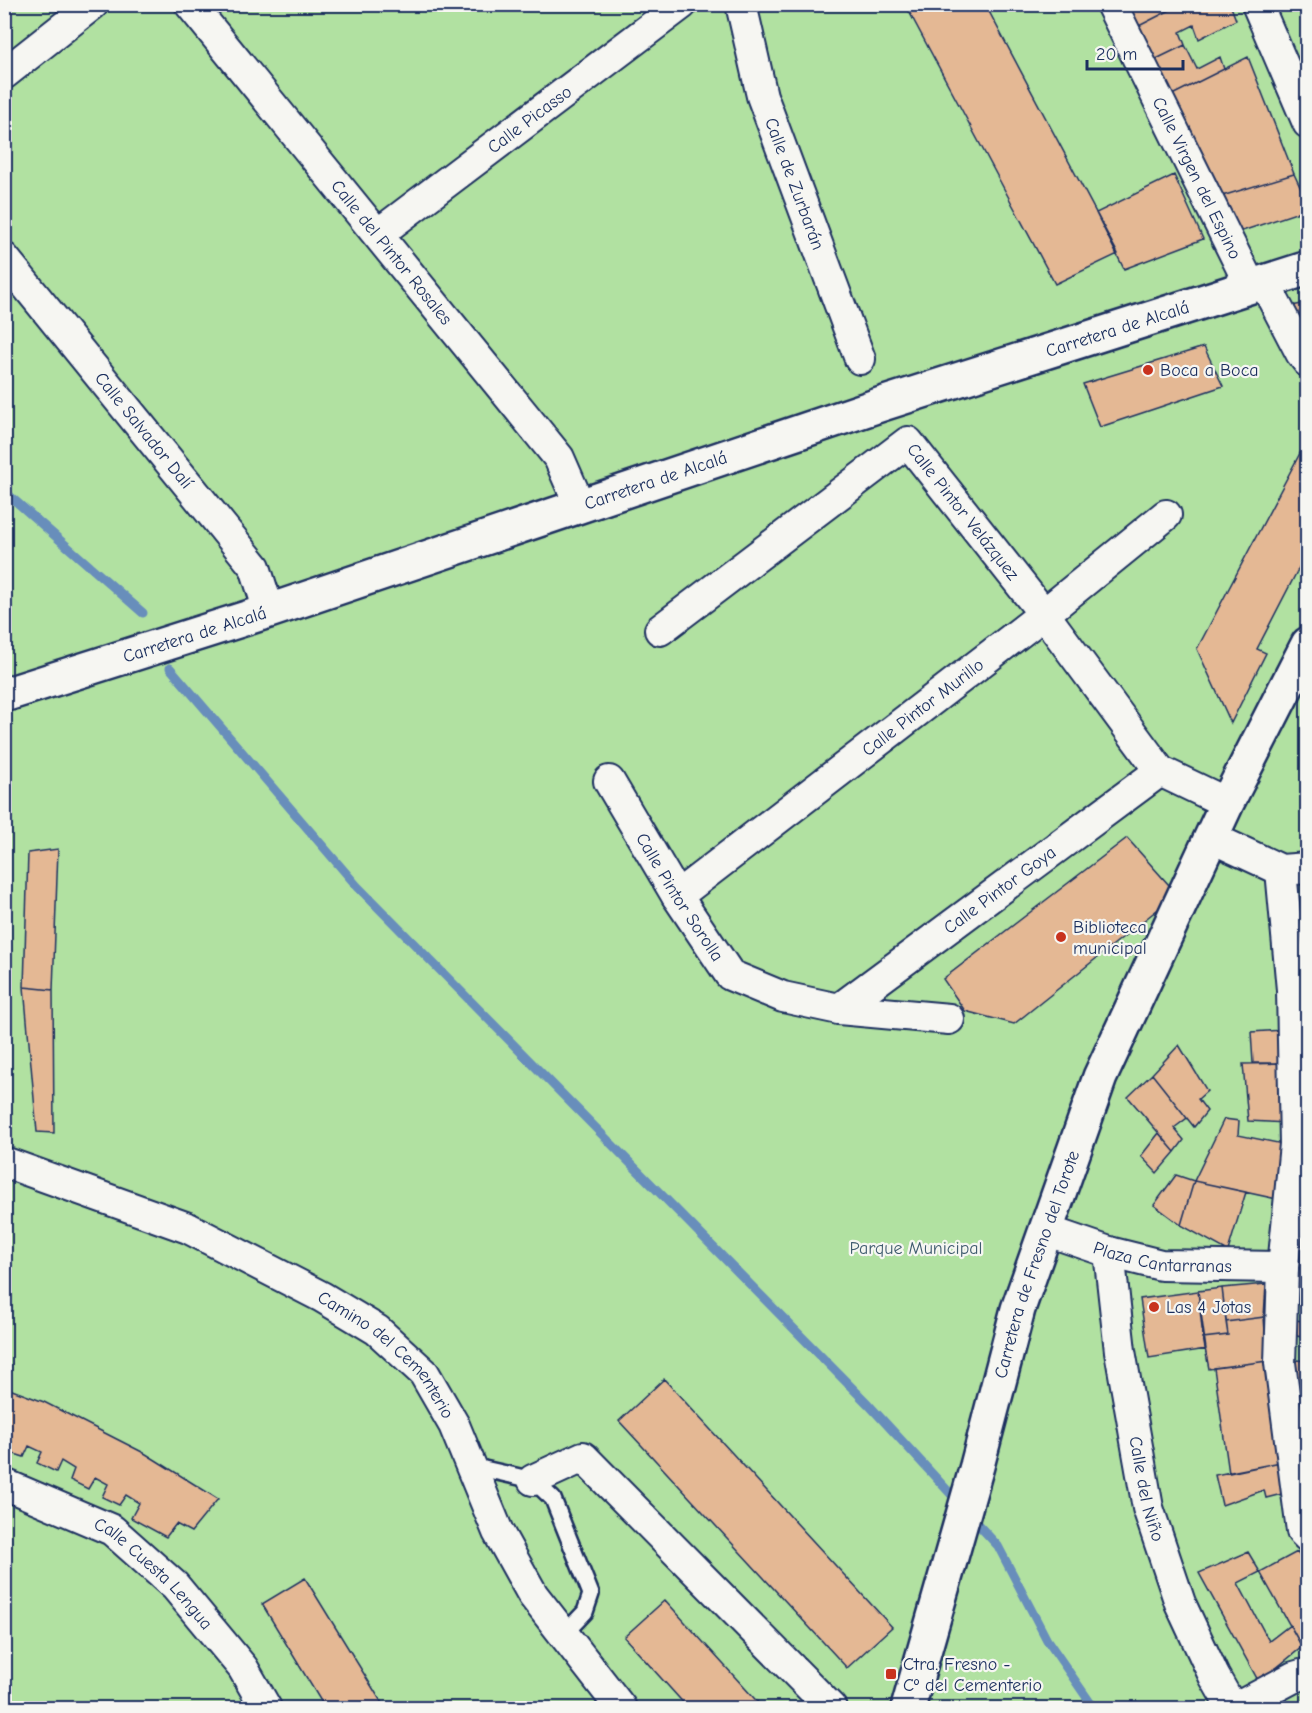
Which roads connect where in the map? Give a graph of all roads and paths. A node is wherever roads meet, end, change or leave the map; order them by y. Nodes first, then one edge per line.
1 (93, 4) edge
2 (190, 4) edge
3 (682, 4) edge
4 (741, 4) edge
5 (1110, 4) edge
6 (1257, 4) edge
7 (4, 74) edge
8 (1308, 123) edge
9 (378, 234) junction
10 (4, 258) edge
11 (1308, 268) edge
12 (1258, 285) junction
13 (860, 359) dead end
14 (1308, 362) edge
15 (580, 506) junction
16 (1166, 515) dead end
17 (269, 611) junction
18 (1044, 614) junction
19 (660, 630) dead end
20 (1308, 644) edge
21 (4, 695) edge
22 (1160, 771) junction
23 (609, 781) dead end
24 (1227, 803) junction
25 (1212, 838) junction
26 (1294, 869) edge
27 (677, 896) junction
28 (839, 1009) junction
29 (950, 1019) dead end
30 (4, 1162) edge
31 (1045, 1230) junction
32 (1109, 1252) junction
33 (1283, 1267) junction
34 (471, 1466) junction
35 (533, 1480) junction
36 (4, 1484) edge
37 (1308, 1537) edge
38 (564, 1634) junction
39 (1308, 1673) edge
40 (266, 1708) edge
41 (621, 1708) edge
42 (831, 1708) edge
43 (908, 1708) edge
44 (1238, 1708) edge

1 - 7 street
2 - 9 street, Calle del Pintor Rosales
3 - 9 street, Calle Picasso
4 - 13 street, Calle de Zurbarán
5 - 12 street, Calle Virgen del Espino
6 - 8 street
9 - 15 street, Calle del Pintor Rosales
10 - 17 street, Calle Salvador Dalí
11 - 12 street, Carretera de Alcalá
12 - 14 street, Calle Virgen del Espino
12 - 15 street, Carretera de Alcalá
15 - 17 street, Carretera de Alcalá
16 - 18 street, Calle Pintor Murillo
17 - 21 street, Carretera de Alcalá
18 - 19 street, Calle Pintor Velázquez
18 - 22 street, Calle Pintor Velázquez
18 - 27 street, Calle Pintor Murillo
20 - 24 street
22 - 24 street, Calle Pintor Velázquez
22 - 28 street, Calle Pintor Goya
23 - 27 street, Calle Pintor Sorolla
24 - 25 street, Carretera de Fresno del Torote
25 - 26 street
25 - 31 street, Carretera de Fresno del Torote
26 - 33 street
27 - 28 street, Calle Pintor Sorolla
28 - 29 street, Calle Pintor Sorolla
30 - 34 street, Camino del Cementerio
31 - 32 street, Plaza Cantarranas
31 - 43 street, Carretera de Fresno del Torote
32 - 33 street, Plaza Cantarranas
32 - 44 street, Calle del Niño
33 - 37 street
34 - 35 lane
34 - 38 street, Camino del Cementerio
35 - 38 lane
35 - 42 street
36 - 40 street, Calle Cuesta Lengua
38 - 41 street, Camino del Cementerio
39 - 44 street

